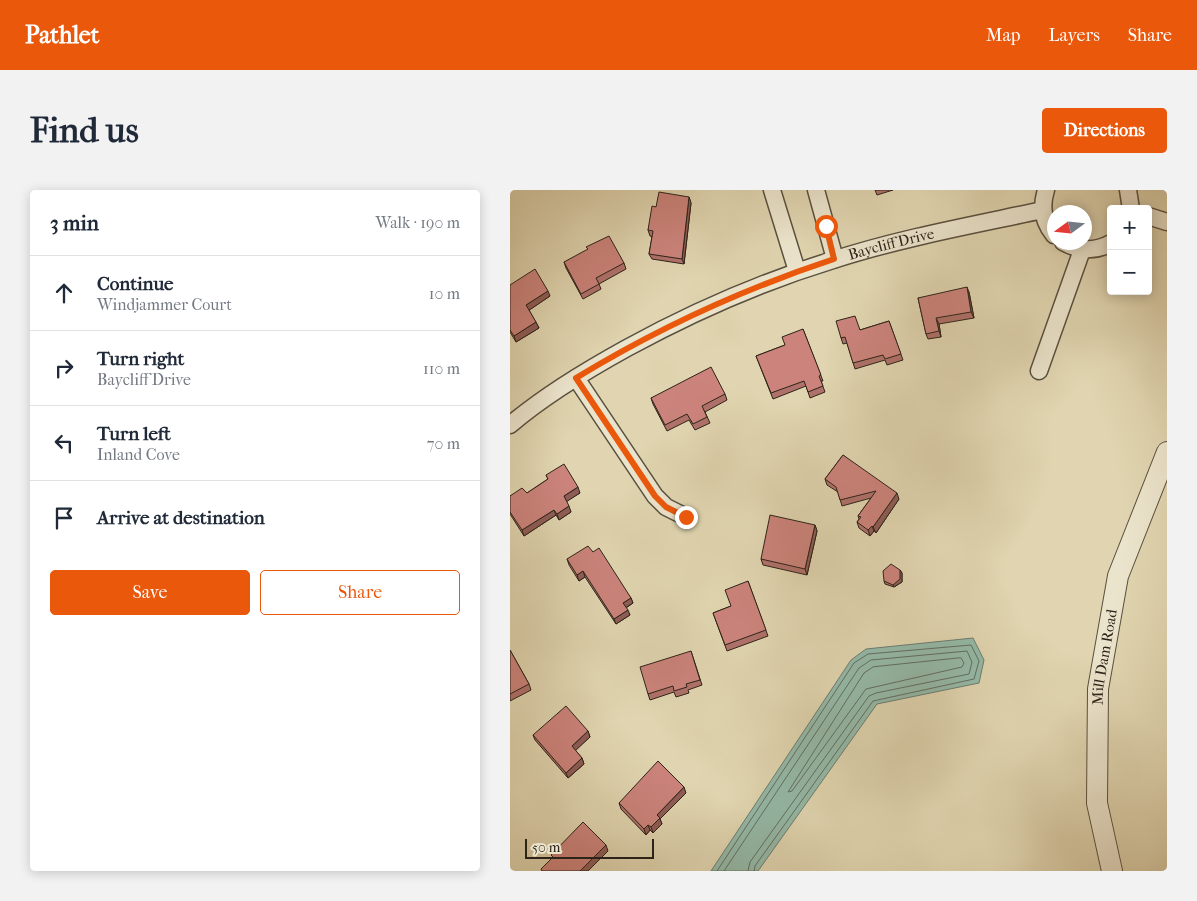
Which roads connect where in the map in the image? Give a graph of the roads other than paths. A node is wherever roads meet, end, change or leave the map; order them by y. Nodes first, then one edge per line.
1 (772, 190) edge
2 (816, 190) edge
3 (1046, 190) edge
4 (1128, 190) edge
5 (1130, 205) edge
6 (1043, 210) junction
7 (1152, 217) edge
8 (1167, 222) edge
9 (1047, 224) edge
10 (1107, 244) edge
11 (1092, 249) edge
12 (1082, 250) edge
13 (834, 259) junction
14 (797, 271) junction
15 (1039, 371) dead end
16 (576, 378) junction
17 (510, 425) edge
18 (1167, 452) edge
19 (686, 517) dead end
20 (1112, 871) edge

1 - 14 street
2 - 13 street
3 - 6 street
4 - 5 street
6 - 9 street
6 - 13 street, Baycliff Drive
7 - 8 street
10 - 11 street
12 - 15 street
13 - 14 street, Baycliff Drive
14 - 16 street, Baycliff Drive
16 - 17 street, Baycliff Drive
16 - 19 street
18 - 20 street, Mill Dam Road

